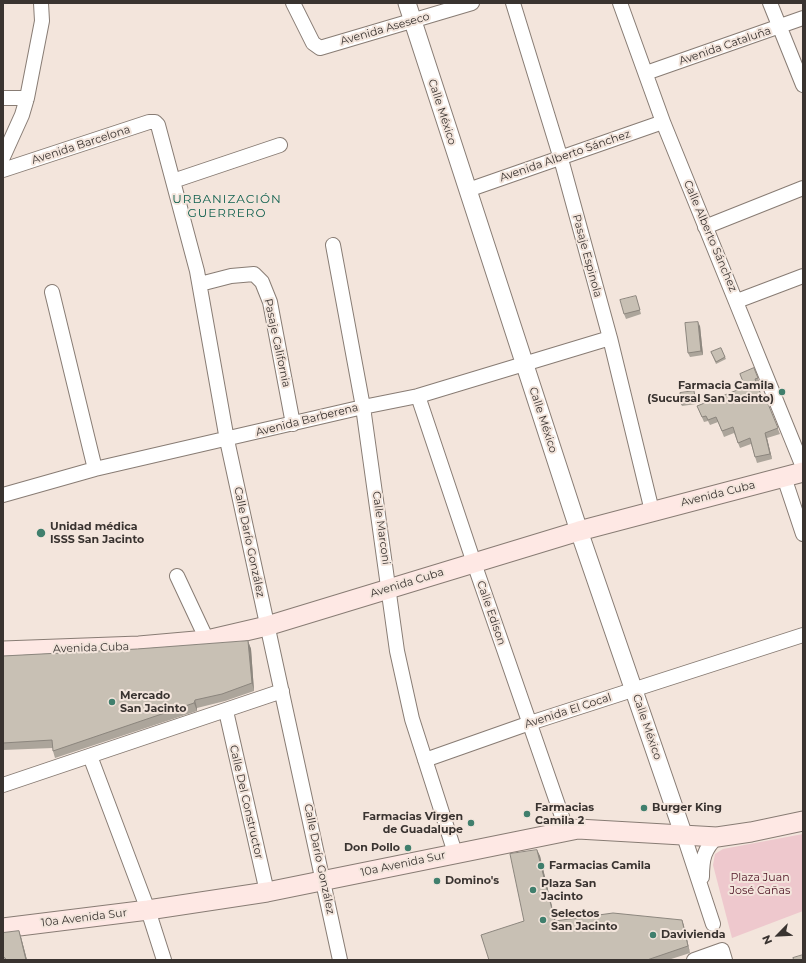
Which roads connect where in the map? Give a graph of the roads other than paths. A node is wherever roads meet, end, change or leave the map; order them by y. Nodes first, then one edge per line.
1 (41, 3) edge
2 (293, 3) edge
3 (407, 3) edge
4 (472, 3) edge
5 (513, 3) edge
6 (620, 3) edge
7 (770, 3) edge
8 (803, 18) edge
9 (413, 22) junction
10 (779, 27) junction
11 (646, 73) junction
12 (803, 84) edge
13 (3, 98) edge
14 (27, 98) junction
15 (663, 122) junction
16 (158, 125) joint
17 (280, 145) dead end
18 (3, 157) edge
19 (560, 159) junction
20 (3, 170) edge
21 (173, 181) junction
22 (803, 188) edge
23 (468, 190) junction
24 (705, 227) junction
25 (333, 245) dead end
26 (803, 276) edge
27 (200, 284) junction
28 (52, 292) dead end
29 (737, 300) junction
30 (610, 338) junction
31 (524, 363) junction
32 (418, 396) junction
33 (363, 407) junction
34 (293, 424) junction
35 (227, 440) junction
36 (803, 467) edge
37 (95, 469) junction
38 (803, 472) edge
39 (784, 478) junction
40 (3, 495) edge
41 (652, 511) junction
42 (579, 531) junction
43 (803, 534) edge
44 (474, 563) junction
45 (177, 576) dead end
46 (390, 588) junction
47 (267, 626) junction
48 (803, 635) edge
49 (207, 640) junction
50 (3, 651) edge
51 (634, 690) junction
52 (282, 691) junction
53 (226, 711) junction
54 (530, 723) junction
55 (90, 756) junction
56 (425, 760) junction
57 (3, 785) edge
58 (803, 821) edge
59 (567, 831) junction
60 (684, 836) junction
61 (717, 836) junction
62 (455, 853) junction
63 (324, 880) junction
64 (702, 887) junction
65 (267, 892) junction
66 (148, 910) junction
67 (713, 924) dead end
68 (3, 928) edge
69 (164, 960) edge
70 (340, 960) edge
71 (694, 960) edge
72 (725, 960) edge

1 - 14 street
2 - 9 street, Avenida Aseseco
3 - 9 street, Calle México
4 - 9 street, Avenida Aseseco
5 - 19 street, Pasaje Espinola
6 - 11 street, Calle Alberto Sánchez
7 - 10 street
8 - 10 street, Avenida Cataluña
9 - 23 street, Calle México
10 - 11 street, Avenida Cataluña
10 - 12 street
11 - 15 street, Calle Alberto Sánchez
13 - 14 street
14 - 18 street
15 - 19 street, Avenida Alberto Sánchez
15 - 24 street, Calle Alberto Sánchez
16 - 20 street, Avenida Barcelona
16 - 21 street, Calle Darío González
17 - 21 street
19 - 23 street, Avenida Alberto Sánchez
19 - 30 street, Pasaje Espinola
21 - 27 street, Calle Darío González
22 - 24 street
23 - 31 street, Calle México
24 - 29 street, Calle Alberto Sánchez
25 - 33 street, Calle Marconi
26 - 29 street
27 - 34 street, Pasaje California
27 - 35 street, Calle Darío González
28 - 37 street
29 - 36 street, Calle Alberto Sánchez
30 - 31 street, Avenida Barberena
30 - 41 street, Pasaje Espinola
31 - 32 street, Avenida Barberena
31 - 42 street, Calle México
32 - 33 street, Avenida Barberena
32 - 44 street, Calle Edison
33 - 34 street, Avenida Barberena
33 - 46 street, Calle Marconi
34 - 35 street, Avenida Barberena
35 - 37 street, Avenida Barberena
35 - 47 street, Calle Darío González
37 - 40 street, Avenida Barberena
38 - 39 main road, Avenida Cuba
39 - 41 main road, Avenida Cuba
39 - 43 street
41 - 42 main road, Avenida Cuba
42 - 44 main road, Avenida Cuba
42 - 51 street, Calle México
44 - 46 main road, Avenida Cuba
44 - 54 street, Calle Edison
45 - 49 street
46 - 47 main road, Avenida Cuba
46 - 56 street, Calle Marconi
47 - 49 main road, Avenida Cuba
47 - 52 street, Calle Darío González
48 - 51 street, Avenida El Cocal
49 - 50 main road, Avenida Cuba
51 - 54 street, Avenida El Cocal
51 - 60 street, Calle México
52 - 53 street
52 - 63 street, Calle Darío González
53 - 55 street
53 - 65 street, Calle Del Constructor
54 - 56 street, Avenida El Cocal
54 - 59 street, Calle Edison
55 - 57 street
55 - 66 street
56 - 62 street, Calle Marconi
58 - 61 main road, 10a Avenida Sur
59 - 60 main road, 10a Avenida Sur
59 - 62 main road, 10a Avenida Sur
60 - 61 main road, 10a Avenida Sur
60 - 64 street
61 - 64 street
62 - 63 main road, 10a Avenida Sur
63 - 65 main road, 10a Avenida Sur
63 - 70 street, Calle Darío González
64 - 67 street
65 - 66 main road, 10a Avenida Sur
66 - 68 main road, 10a Avenida Sur
66 - 69 street
71 - 72 street

